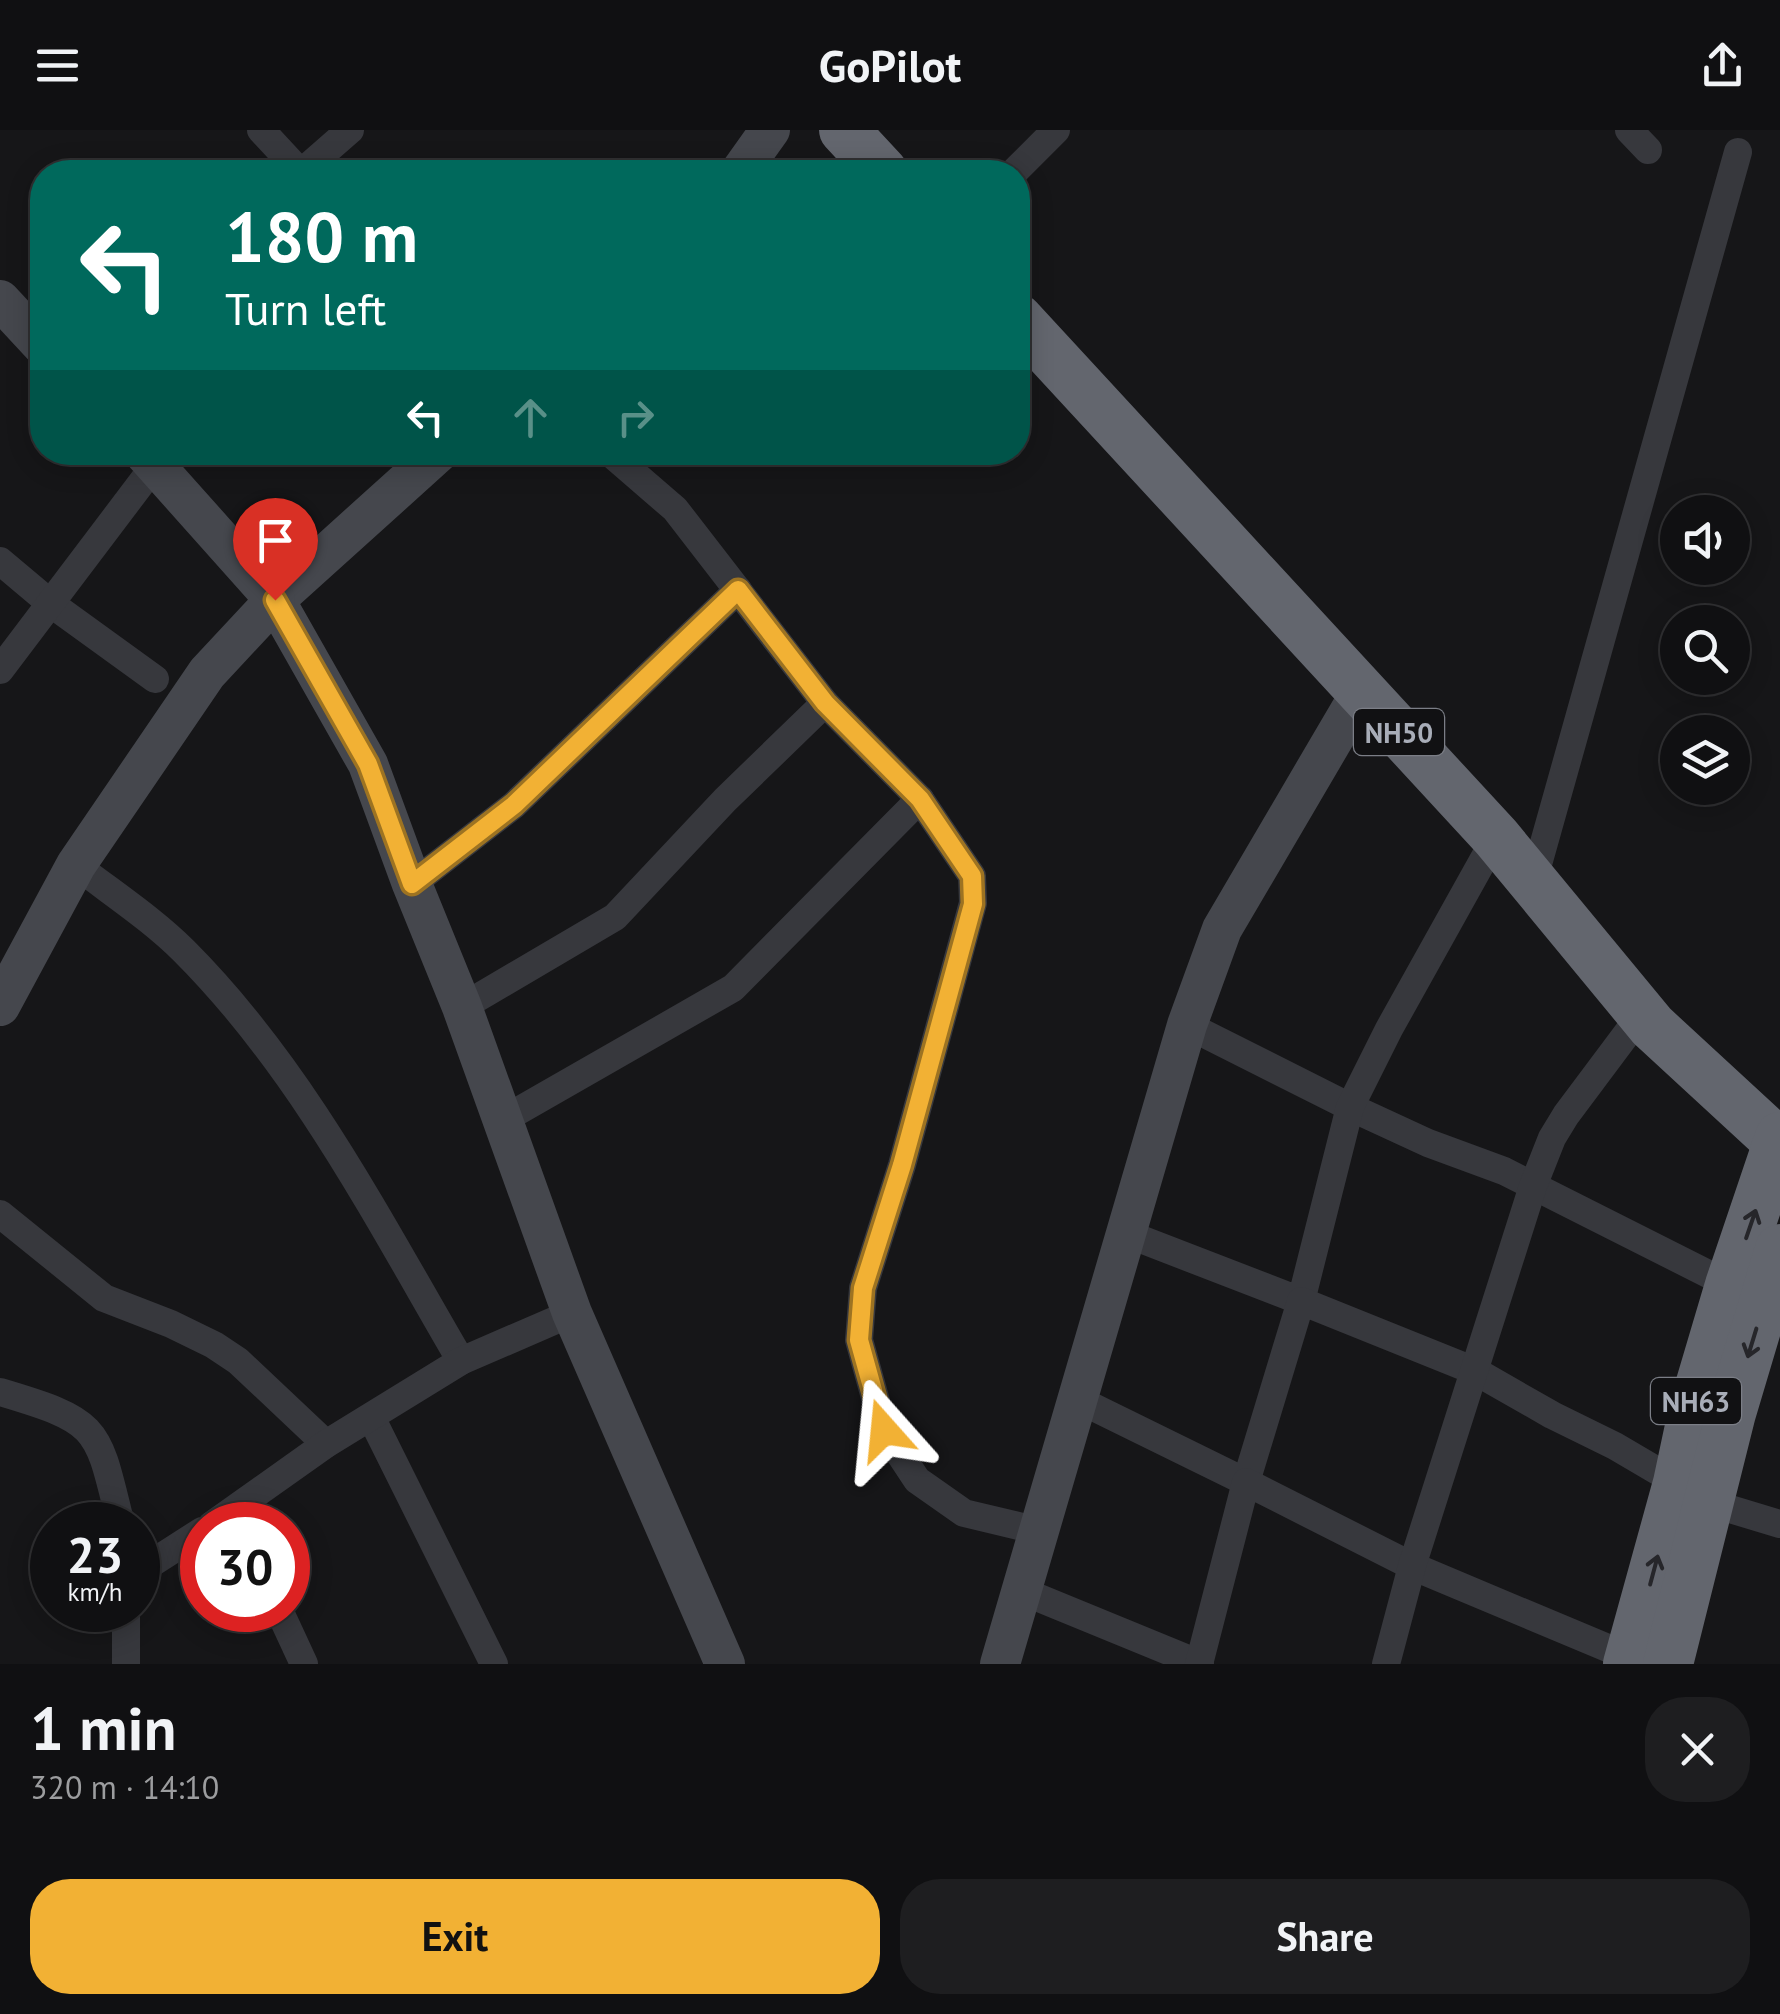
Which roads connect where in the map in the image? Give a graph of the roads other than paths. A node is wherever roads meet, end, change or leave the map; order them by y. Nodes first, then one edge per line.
1 (261, 130) edge
2 (350, 130) edge
3 (770, 130) edge
4 (844, 130) edge
5 (1056, 130) edge
6 (1738, 152) dead end
7 (290, 160) edge
8 (315, 160) edge
9 (749, 160) edge
10 (872, 160) edge
11 (1026, 160) edge
12 (0, 300) edge
13 (1030, 331) edge
14 (30, 332) edge
15 (145, 465) edge
16 (154, 465) edge
17 (425, 465) edge
18 (624, 465) edge
19 (0, 561) edge
20 (738, 590) junction
21 (275, 600) junction
22 (50, 603) junction
23 (0, 670) edge
24 (155, 679) dead end
25 (1361, 692) junction
26 (825, 703) junction
27 (920, 799) junction
28 (1496, 837) junction
29 (76, 866) junction
30 (1533, 882) junction
31 (412, 884) junction
32 (0, 1006) edge
33 (462, 1007) junction
34 (1643, 1012) junction
35 (1187, 1025) junction
36 (1350, 1107) junction
37 (501, 1120) junction
38 (1780, 1141) edge
39 (1533, 1186) junction
40 (0, 1214) edge
41 (1125, 1233) junction
42 (1780, 1250) edge
43 (1730, 1286) junction
44 (1301, 1300) junction
45 (572, 1313) junction
46 (461, 1361) junction
47 (1474, 1371) junction
48 (0, 1392) edge
49 (1078, 1399) junction
50 (371, 1417) junction
51 (326, 1444) junction
52 (1246, 1482) junction
53 (1694, 1493) junction
54 (115, 1502) edge
55 (252, 1502) edge
56 (1780, 1524) edge
57 (1040, 1531) junction
58 (1412, 1566) junction
59 (1022, 1591) junction
60 (126, 1632) edge
61 (289, 1632) edge
62 (1642, 1662) edge
63 (126, 1664) edge
64 (304, 1664) edge
65 (494, 1664) edge
66 (725, 1664) edge
67 (1000, 1664) edge
68 (1200, 1664) edge
69 (1386, 1664) edge

1 - 7 street
2 - 8 street
3 - 9 street
4 - 10 highway
5 - 11 street
6 - 30 street
12 - 14 street
13 - 25 highway, NH50
15 - 22 street
16 - 21 street
17 - 21 street
18 - 20 street
19 - 22 street
20 - 26 street
20 - 31 street
21 - 29 street
21 - 31 street
22 - 23 street
22 - 24 street
25 - 28 highway, NH50
25 - 35 street
26 - 27 street
26 - 33 street
27 - 37 street
27 - 57 street
28 - 30 highway, NH50
28 - 36 street
29 - 32 street
29 - 46 street
30 - 34 highway, NH50
31 - 33 street
33 - 37 street
34 - 38 highway, NH50
34 - 39 street
35 - 36 street
35 - 41 street
36 - 39 street
36 - 44 street
37 - 45 street
43 -> 38 highway, NH63
39 - 43 street
39 - 47 street
40 - 51 street
41 - 44 street
41 - 49 street
42 -> 53 highway, NH63
43 - 53 highway, NH63
44 - 47 street
44 - 52 street
45 - 46 street
45 - 66 street
46 - 50 street
47 - 53 street
47 - 58 street
48 - 54 street
49 - 52 street
49 - 57 street
50 - 51 street
50 - 65 street
51 - 55 street
52 - 58 street
52 - 68 street
53 - 56 street
53 - 62 highway, NH63
57 - 59 street
58 - 62 street
58 - 69 street
59 - 67 street
59 - 68 street
60 - 63 street
61 - 64 street

